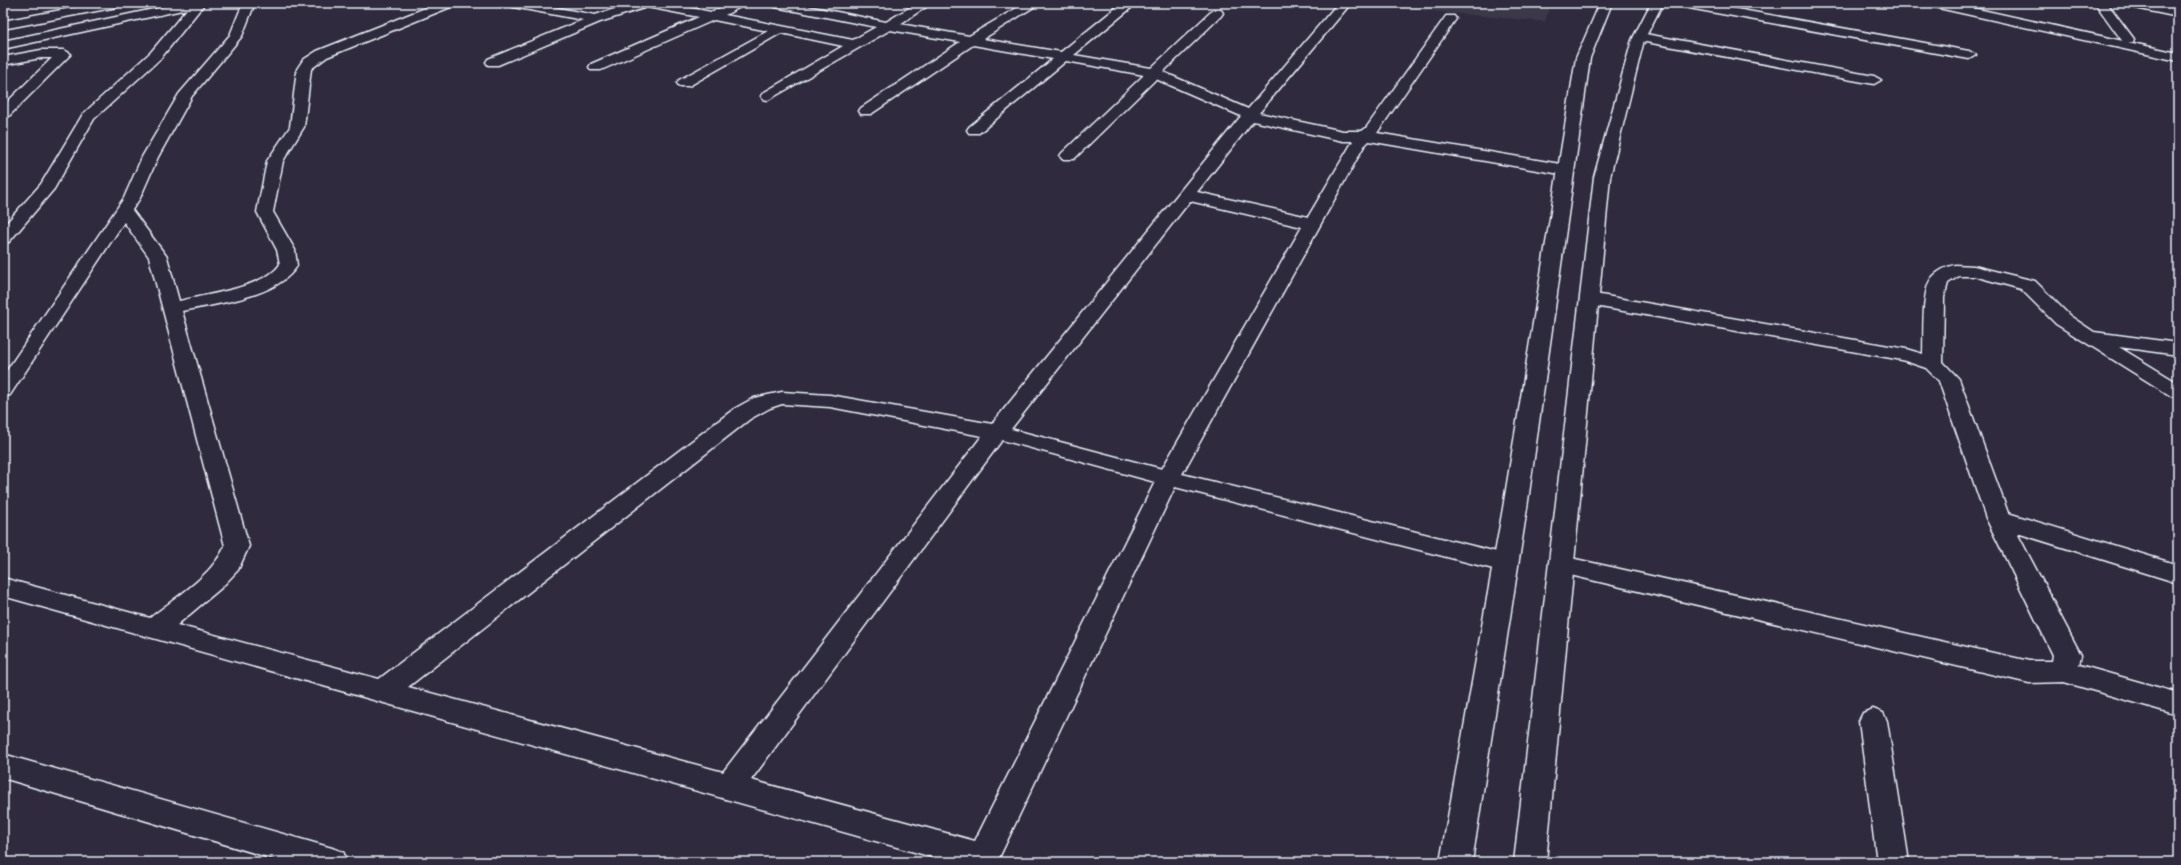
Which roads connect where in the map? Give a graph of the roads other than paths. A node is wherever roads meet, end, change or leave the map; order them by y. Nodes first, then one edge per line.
1 (117, 3) edge
2 (199, 3) edge
3 (249, 3) edge
4 (449, 3) edge
5 (513, 3) edge
6 (646, 3) edge
7 (742, 3) edge
8 (775, 3) edge
9 (926, 3) edge
10 (1034, 3) edge
11 (1606, 3) edge
12 (1657, 3) edge
13 (1683, 3) edge
14 (1934, 3) edge
15 (1963, 3) edge
16 (2101, 3) edge
17 (2130, 3) edge
18 (1127, 5) dead end
19 (1343, 5) dead end
20 (1217, 13) dead end
21 (2178, 13) edge
22 (715, 16) junction
23 (1450, 18) dead end
24 (596, 19) junction
25 (3, 25) edge
26 (888, 26) junction
27 (778, 30) junction
28 (2079, 32) junction
29 (1640, 37) junction
30 (2128, 39) junction
31 (972, 40) junction
32 (855, 44) junction
33 (3, 45) edge
34 (2178, 50) edge
35 (1969, 55) dead end
36 (1064, 57) junction
37 (2178, 57) edge
38 (3, 61) edge
39 (493, 62) dead end
40 (596, 68) dead end
41 (1154, 73) junction
42 (1874, 80) dead end
43 (684, 83) dead end
44 (768, 96) dead end
45 (866, 112) dead end
46 (3, 114) edge
47 (1250, 115) junction
48 (974, 130) dead end
49 (1355, 139) junction
50 (1068, 156) dead end
51 (1565, 176) junction
52 (1186, 195) junction
53 (124, 210) junction
54 (1314, 224) junction
55 (3, 238) edge
56 (1589, 299) junction
57 (172, 308) junction
58 (2088, 337) junction
59 (2178, 349) edge
60 (1933, 364) junction
61 (3, 391) edge
62 (2178, 392) edge
63 (997, 432) junction
64 (1168, 478) junction
65 (1998, 518) junction
66 (1505, 563) junction
67 (1562, 565) junction
68 (2178, 574) edge
69 (3, 588) edge
70 (154, 629) junction
71 (2064, 671) junction
72 (382, 692) junction
73 (2178, 704) edge
74 (1873, 721) dead end
75 (3, 766) edge
76 (728, 787) junction
77 (982, 859) edge
78 (332, 862) edge
79 (1456, 862) edge
80 (1530, 862) edge
81 (1893, 862) edge

1 - 25 street
2 - 33 street
2 - 55 street
3 - 53 street
4 - 57 street
5 - 24 street
6 - 22 street
6 - 24 street
7 - 22 street
8 - 26 street
9 - 26 street
10 - 31 street
11 - 51 street
12 - 29 street
13 - 35 street
14 - 28 street
15 - 28 street
16 - 30 street
17 - 21 street
18 - 36 street
19 - 47 street
20 - 41 street
22 - 27 street
22 - 40 street
23 - 49 street
24 - 39 street
26 - 31 street
26 - 32 street
27 - 32 street
27 - 43 street
28 - 30 street
28 - 37 street
29 - 42 street
29 - 56 street
30 - 34 street
31 - 36 street
31 - 45 street
32 - 44 street
36 - 41 street
36 - 48 street
38 - 46 street
41 - 47 street
41 - 50 street
47 - 49 street
47 - 52 street
49 - 51 street
49 - 54 street
51 - 66 street
52 - 54 street
52 - 63 street
53 - 57 street
53 - 61 street
54 - 64 street
56 - 60 street
56 - 67 street
57 - 70 street
58 - 59 street
58 - 60 street
58 - 62 street
60 - 65 street
63 - 64 street
63 - 72 street
63 - 76 street
64 - 66 street
64 - 77 street
65 - 68 street
65 - 71 street
66 - 79 street
67 - 71 street
67 - 80 street
69 - 70 street
70 - 72 street
71 - 73 street
72 - 76 street
74 - 81 street
75 - 78 street
76 - 77 street

